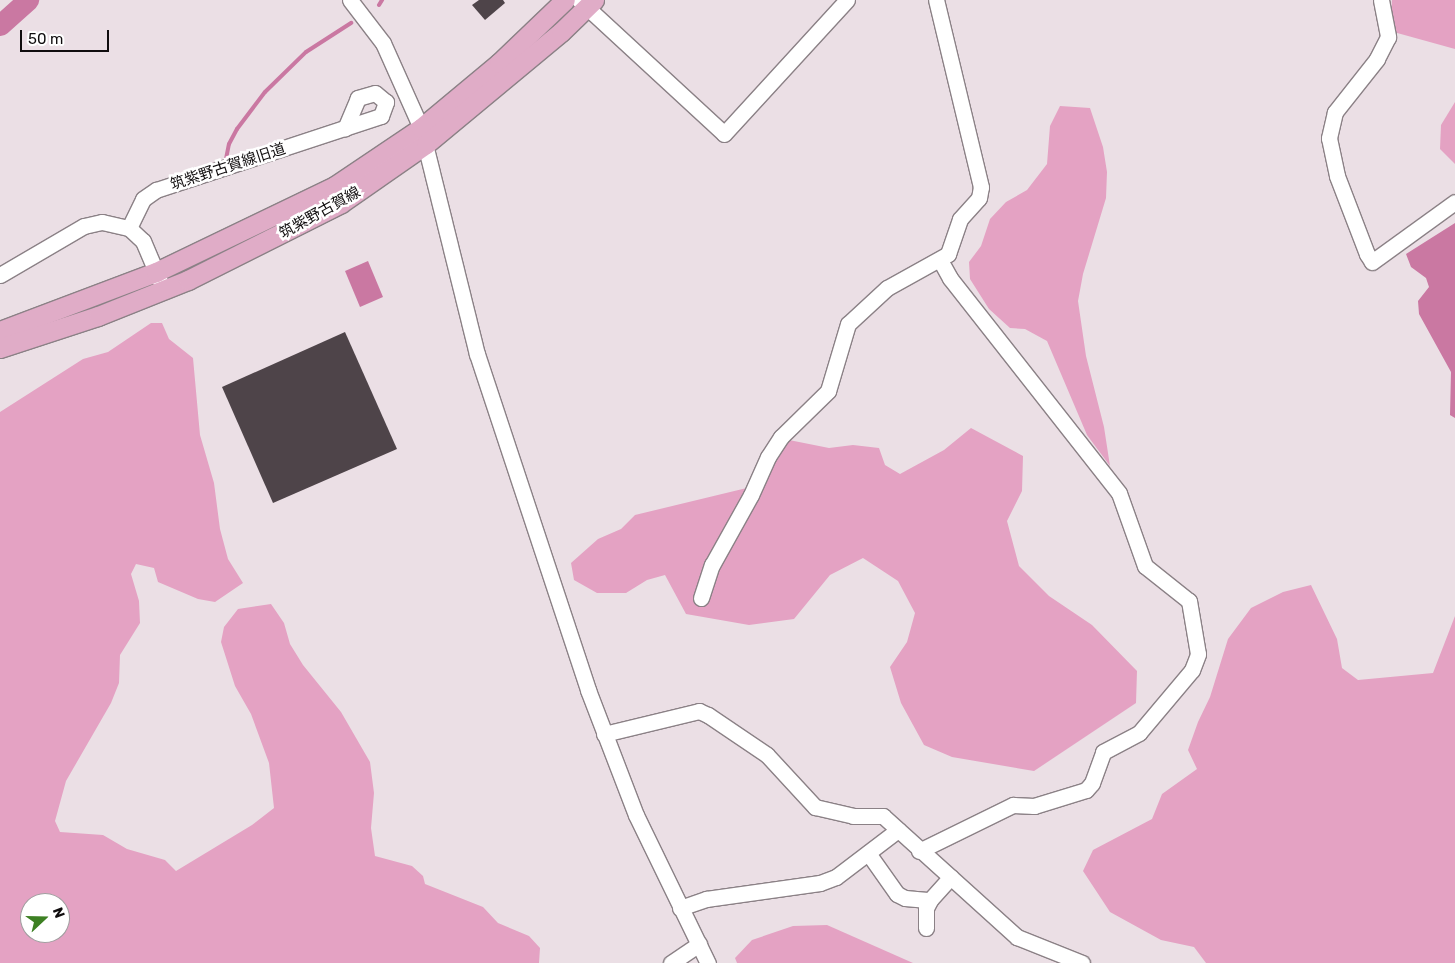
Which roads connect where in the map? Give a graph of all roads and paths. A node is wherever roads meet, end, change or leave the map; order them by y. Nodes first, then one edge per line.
1 (350, 0) edge
2 (565, 0) edge
3 (847, 0) edge
4 (936, 0) edge
5 (1381, 0) edge
6 (586, 3) edge
7 (345, 128) dead end
8 (423, 136) junction
9 (1455, 202) edge
10 (129, 228) junction
11 (940, 260) junction
12 (156, 272) junction
13 (0, 275) edge
14 (164, 290) junction
15 (0, 331) edge
16 (0, 348) edge
17 (701, 598) dead end
18 (604, 734) junction
19 (898, 830) junction
20 (919, 851) junction
21 (868, 853) junction
22 (951, 877) junction
23 (930, 900) junction
24 (680, 908) junction
25 (926, 928) dead end
26 (698, 944) junction
27 (671, 963) edge
28 (708, 963) edge
29 (1082, 963) edge

1 - 8 street
2 - 8 main road, 筑紫野古賀線
3 - 6 street
4 - 11 street
5 - 9 street
6 - 8 main road, 筑紫野古賀線
7 - 10 street, 筑紫野古賀線旧道
8 - 12 main road, 筑紫野古賀線
8 - 14 main road, 筑紫野古賀線
8 - 18 street
10 - 12 street
10 - 13 street
11 - 17 street
11 - 20 street
12 - 14 street
12 - 15 main road, 筑紫野古賀線
14 - 16 main road, 筑紫野古賀線
18 - 19 street
18 - 24 street
19 - 20 street
19 - 21 street
20 - 22 street
21 - 23 street
21 - 24 street
22 - 23 street
22 - 29 street
23 - 25 street
24 - 26 street
26 - 27 street
26 - 28 street

